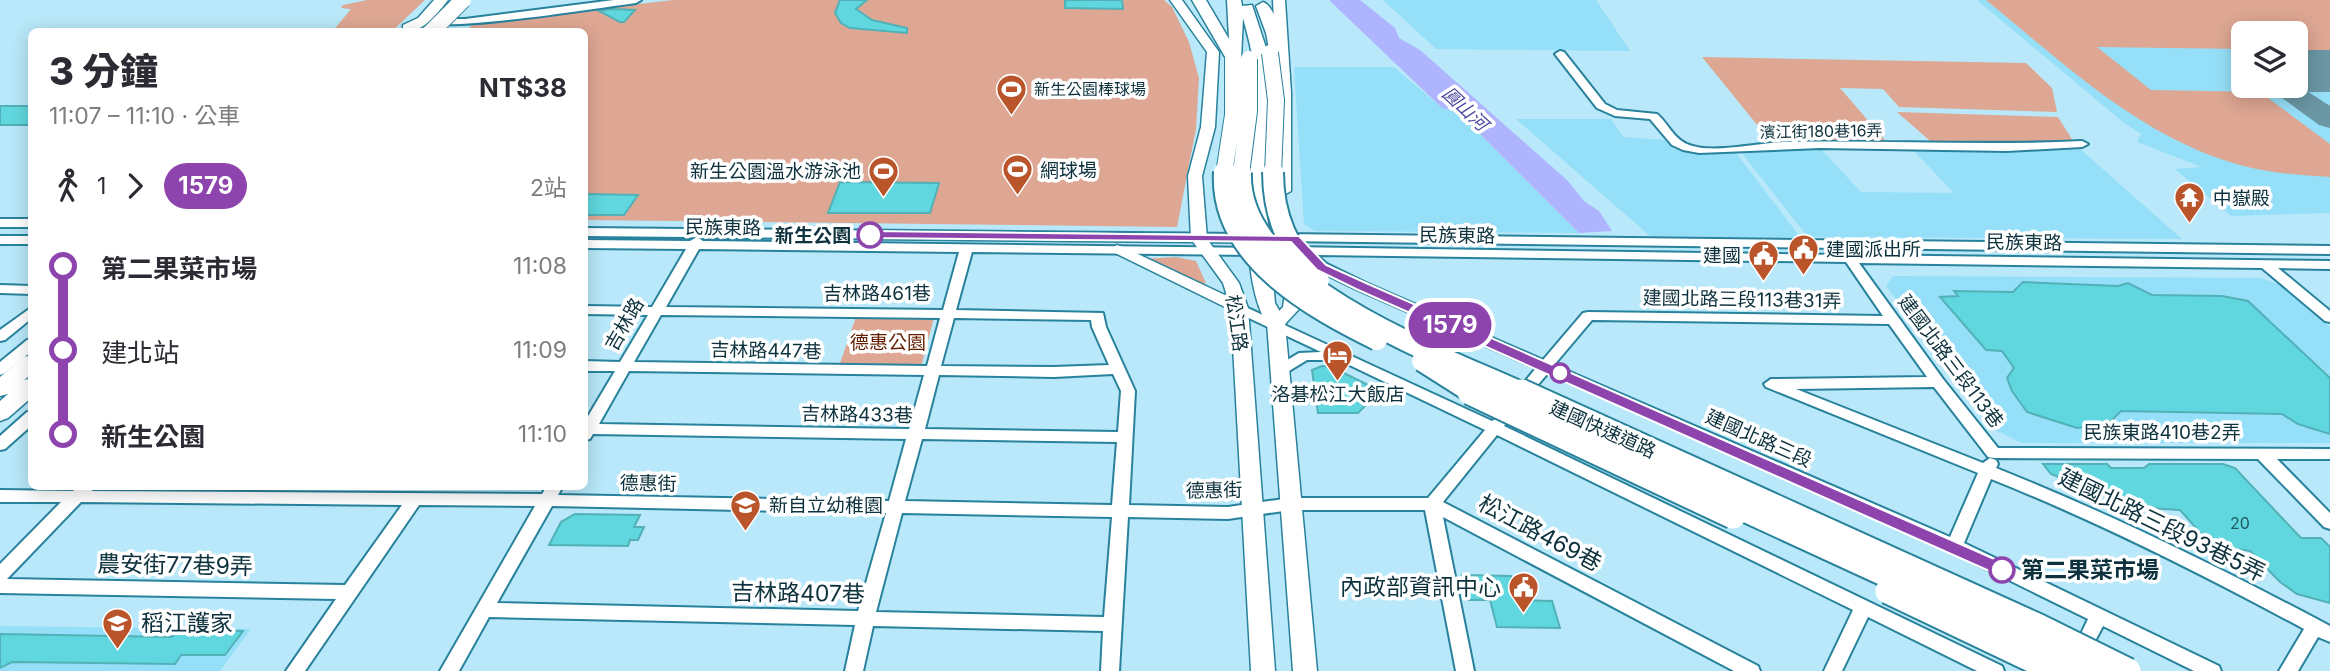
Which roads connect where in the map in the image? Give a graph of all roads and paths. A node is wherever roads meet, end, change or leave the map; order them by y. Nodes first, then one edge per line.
1 (435, 0) edge
2 (441, 0) edge
3 (450, 0) edge
4 (464, 0) edge
5 (636, 0) edge
6 (1176, 0) edge
7 (1189, 0) edge
8 (1199, 0) edge
9 (1212, 0) edge
10 (1279, 0) edge
11 (1250, 3) edge
12 (465, 22) junction
13 (419, 26) edge
14 (442, 28) edge
15 (459, 28) edge
16 (1212, 50) junction
17 (1239, 53) junction
18 (1560, 54) dead end
19 (1282, 76) junction
20 (2082, 144) dead end
21 (0, 226) edge
22 (28, 226) edge
23 (588, 232) edge
24 (0, 238) edge
25 (28, 238) edge
26 (697, 240) junction
27 (588, 244) edge
28 (1203, 244) junction
29 (1728, 244) junction
30 (1260, 245) junction
31 (1839, 245) junction
32 (1299, 247) junction
33 (966, 249) junction
34 (2248, 249) junction
35 (1117, 250) junction
36 (2330, 250) edge
37 (1736, 258) junction
38 (1850, 259) junction
39 (2266, 264) junction
40 (2330, 265) edge
41 (0, 289) edge
42 (28, 290) edge
43 (1239, 308) junction
44 (588, 310) edge
45 (656, 311) junction
46 (948, 313) junction
47 (28, 314) edge
48 (2330, 318) edge
49 (1895, 320) junction
50 (1276, 323) junction
51 (1372, 323) junction
52 (0, 337) edge
53 (28, 346) edge
54 (1348, 357) junction
55 (1422, 362) junction
56 (28, 365) edge
57 (588, 366) edge
58 (624, 367) junction
59 (1545, 367) junction
60 (1118, 369) junction
61 (0, 370) edge
62 (933, 371) junction
63 (1279, 371) junction
64 (28, 374) edge
65 (1938, 382) junction
66 (0, 389) edge
67 (28, 389) edge
68 (0, 398) edge
69 (0, 413) edge
70 (28, 420) edge
71 (1494, 427) junction
72 (588, 428) edge
73 (588, 431) edge
74 (916, 434) junction
75 (1125, 437) junction
76 (0, 445) edge
77 (1994, 453) junction
78 (2262, 454) junction
79 (2330, 454) edge
80 (1987, 471) junction
81 (82, 492) edge
82 (304, 493) edge
83 (551, 494) edge
84 (0, 496) edge
85 (413, 501) junction
86 (1290, 504) junction
87 (1432, 504) junction
88 (896, 508) junction
89 (1119, 511) junction
90 (1253, 511) junction
91 (2330, 523) edge
92 (1954, 546) junction
93 (0, 575) edge
94 (0, 586) edge
95 (350, 592) junction
96 (1864, 607) junction
97 (484, 610) junction
98 (2099, 616) junction
99 (865, 619) junction
100 (1111, 624) junction
101 (2322, 631) edge
102 (2089, 636) dead end
103 (295, 671) edge
104 (449, 671) edge
105 (854, 671) edge
106 (1110, 671) edge
107 (1263, 671) edge
108 (1305, 671) edge
109 (1465, 671) edge
110 (1751, 671) edge
111 (1833, 671) edge
112 (1995, 671) edge
113 (2056, 671) edge
114 (2088, 671) edge
115 (2128, 671) edge
116 (2212, 671) edge
117 (2288, 671) edge

1 - 13 street
2 - 13 highway
3 - 13 highway
4 - 13 highway, bridge
4 - 14 highway, bridge
5 - 12 street
6 - 16 main road
7 - 16 highway
8 - 17 highway
9 - 17 highway
10 - 19 main road, 松江路
11 - 17 highway
11 - 17 highway
11 - 19 highway
11 - 30 highway
11 - 51 highway, bridge
12 - 13 street
12 - 15 street
16 - 28 main road
17 - 51 highway, 建國快速道路, bridge
17 - 55 highway, 建國快速道路, bridge
18 - 20 street, 濱江街180巷16弄
19 - 32 main road, 松江路
21 - 22 street
23 - 26 street, 民族東路
24 - 25 street
26 - 27 street, 民族東路
26 - 28 street, 民族東路
26 - 33 street, 民族東路
26 - 45 street, 吉林路
28 - 30 street, 民族東路
28 - 35 street, 民族東路
28 - 43 main road, 松江路
29 - 31 street, 民族東路
29 - 32 street, 民族東路
29 - 37 street
30 - 32 street, 民族東路
30 - 50 highway
31 - 34 street, 民族東路
31 - 38 street, 建國北路三段113巷
32 - 37 street, 民族東路
32 - 50 main road, 松江路
32 - 59 street, 建國北路三段
33 - 35 street, 民族東路
33 - 46 street
34 - 36 street, 民族東路
34 - 39 street
35 - 43 main road
37 - 38 street, 民族東路
38 - 39 street, 民族東路
38 - 49 street, 建國北路三段113巷
39 - 40 street, 民族東路
39 - 48 street
41 - 42 street
43 - 50 street
43 - 90 main road, 松江路
44 - 45 street, 吉林路461巷
45 - 46 street, 吉林路461巷
45 - 58 street, 吉林路
46 - 60 street, 吉林路461巷
46 - 62 street
47 - 52 street
49 - 59 street, 建國北路三段113巷31弄
49 - 65 street, 建國北路三段113巷
50 - 54 street
50 - 63 main road, 松江路
51 - 115 highway, 建國快速道路, bridge
53 - 61 street
54 - 63 street
54 - 71 street
55 - 113 highway, bridge
55 - 114 highway, 建國快速道路, bridge
56 - 66 highway
57 - 58 street, 吉林路447巷
58 - 62 street, 吉林路447巷
58 - 72 street, 吉林路
59 - 71 street
59 - 92 street, 建國北路三段
60 - 62 street, 吉林路447巷
60 - 75 street
62 - 74 street
63 - 86 main road, 松江路
64 - 68 highway
65 - 77 street, 建國北路三段113巷
65 - 80 street, 建國北路三段93巷5弄
67 - 69 highway
70 - 76 street
71 - 87 street
71 - 96 street
73 - 74 street, 吉林路433巷
74 - 75 street, 吉林路433巷
74 - 88 street
75 - 89 street
77 - 78 street, 民族東路410巷2弄
77 - 80 street, 建國北路三段113巷
78 - 79 street, 民族東路410巷2弄
78 - 91 street
80 - 92 street, 建國北路三段113巷
80 - 101 street, 建國北路三段93巷5弄
81 - 82 street, 德惠街
81 - 84 street, 德惠街
81 - 93 street
82 - 85 street, 德惠街
83 - 85 street, 德惠街
83 - 88 street, 德惠街
83 - 97 street
85 - 95 street
86 - 87 street, 松江路469巷
86 - 90 street, 德惠街
86 - 108 main road, 松江路
87 - 109 street
87 - 110 street, 松江路469巷
88 - 89 street, 德惠街
88 - 99 street
89 - 90 street, 德惠街
89 - 100 street
90 - 107 main road, 松江路
92 - 98 street, 建國北路三段
94 - 95 street, 農安街77巷9弄
95 - 103 street
96 - 111 street
96 - 112 street
97 - 99 street, 吉林路407巷
97 - 104 street
98 - 102 street
98 - 116 street, 建國北路三段
99 - 100 street, 吉林路407巷
99 - 105 street
100 - 106 street
101 - 117 street

